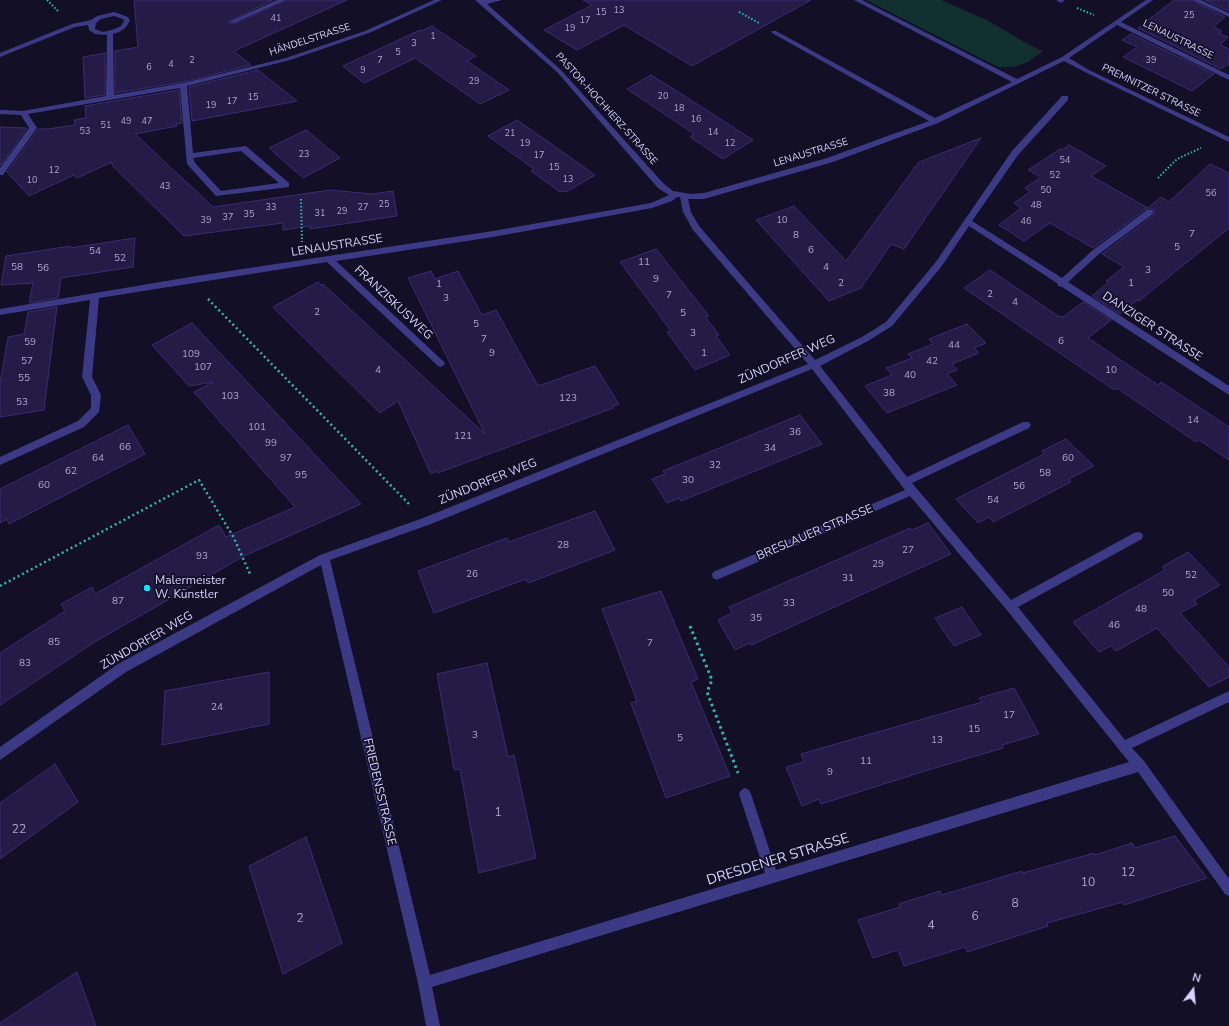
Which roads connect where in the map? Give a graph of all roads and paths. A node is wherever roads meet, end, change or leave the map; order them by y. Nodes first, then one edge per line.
1 (282, 0) edge
2 (439, 0) edge
3 (499, 0) edge
4 (857, 0) edge
5 (1060, 0) edge
6 (1150, 0) edge
7 (1196, 0) edge
8 (480, 2) edge
9 (740, 12) dead end
10 (1229, 15) edge
11 (93, 22) junction
12 (232, 22) dead end
13 (1116, 23) junction
14 (764, 26) dead end
15 (774, 32) dead end
16 (110, 33) junction
17 (0, 55) edge
18 (1064, 58) junction
19 (1229, 78) edge
20 (1017, 82) junction
21 (183, 85) junction
22 (110, 98) junction
23 (1065, 98) dead end
24 (0, 112) edge
25 (23, 113) junction
26 (935, 121) junction
27 (1229, 140) edge
28 (1207, 145) dead end
29 (189, 156) junction
30 (0, 173) edge
31 (1158, 178) dead end
32 (683, 196) junction
33 (301, 197) dead end
34 (1150, 212) dead end
35 (967, 222) junction
36 (329, 259) junction
37 (304, 263) junction
38 (190, 280) junction
39 (1061, 284) junction
40 (95, 297) junction
41 (0, 312) edge
42 (441, 364) dead end
43 (814, 365) junction
44 (1229, 391) edge
45 (1026, 426) dead end
46 (0, 461) edge
47 (908, 487) junction
48 (427, 521) junction
49 (1138, 536) dead end
50 (324, 558) junction
51 (717, 575) dead end
52 (0, 586) edge
53 (259, 594) junction
54 (1010, 606) junction
55 (690, 626) dead end
56 (1229, 696) edge
57 (1123, 747) junction
58 (0, 754) edge
59 (1140, 765) junction
60 (745, 794) joint
61 (773, 878) junction
62 (1229, 890) edge
63 (425, 983) junction
64 (433, 1026) edge

1 - 12 street
2 - 21 street, HÄNDELSTRASSE
3 - 8 street
4 - 20 street
5 - 13 path
6 - 13 street, LENAUSTRASSE
7 - 10 street
8 - 32 street, PASTOR-HOCHHERZ-STRASSE
9 - 14 path
11 - 16 street
11 - 16 street
11 - 17 street
13 - 18 street, LENAUSTRASSE
13 - 19 street, LENAUSTRASSE
15 - 26 street
16 - 22 street
18 - 20 street, LENAUSTRASSE
18 - 27 street, PREMNITZER STRASSE
20 - 26 street, LENAUSTRASSE
21 - 22 street, HÄNDELSTRASSE
21 - 29 street
22 - 25 street, HÄNDELSTRASSE
23 - 35 street, ZÜNDORFER WEG
24 - 25 street, HÄNDELSTRASSE
25 - 30 street
26 - 32 street, LENAUSTRASSE
28 - 31 path
29 - 29 street
32 - 36 street, LENAUSTRASSE
32 - 43 street
33 - 37 path
34 - 39 street
35 - 39 street, DANZIGER STRASSE
35 - 43 street, ZÜNDORFER WEG
36 - 37 street, LENAUSTRASSE
36 - 42 street, FRANZISKUSWEG
37 - 38 street, LENAUSTRASSE
38 - 40 street, LENAUSTRASSE
38 - 48 path
39 - 44 street, DANZIGER STRASSE
40 - 41 street, LENAUSTRASSE
40 - 46 street
43 - 47 street
43 - 48 street, ZÜNDORFER WEG
45 - 47 street, BRESLAUER STRASSE
47 - 51 street, BRESLAUER STRASSE
47 - 54 street
48 - 50 street, ZÜNDORFER WEG
49 - 54 street
50 - 53 street, ZÜNDORFER WEG
50 - 63 street, FRIEDENSSTRASSE
52 - 53 path
53 - 58 street, ZÜNDORFER WEG
54 - 57 street
55 - 60 path
56 - 57 street
57 - 59 street
59 - 61 street, DRESDENER STRASSE
59 - 62 street
60 - 61 street
61 - 63 street, DRESDENER STRASSE
63 - 64 street, FRIEDENSSTRASSE

